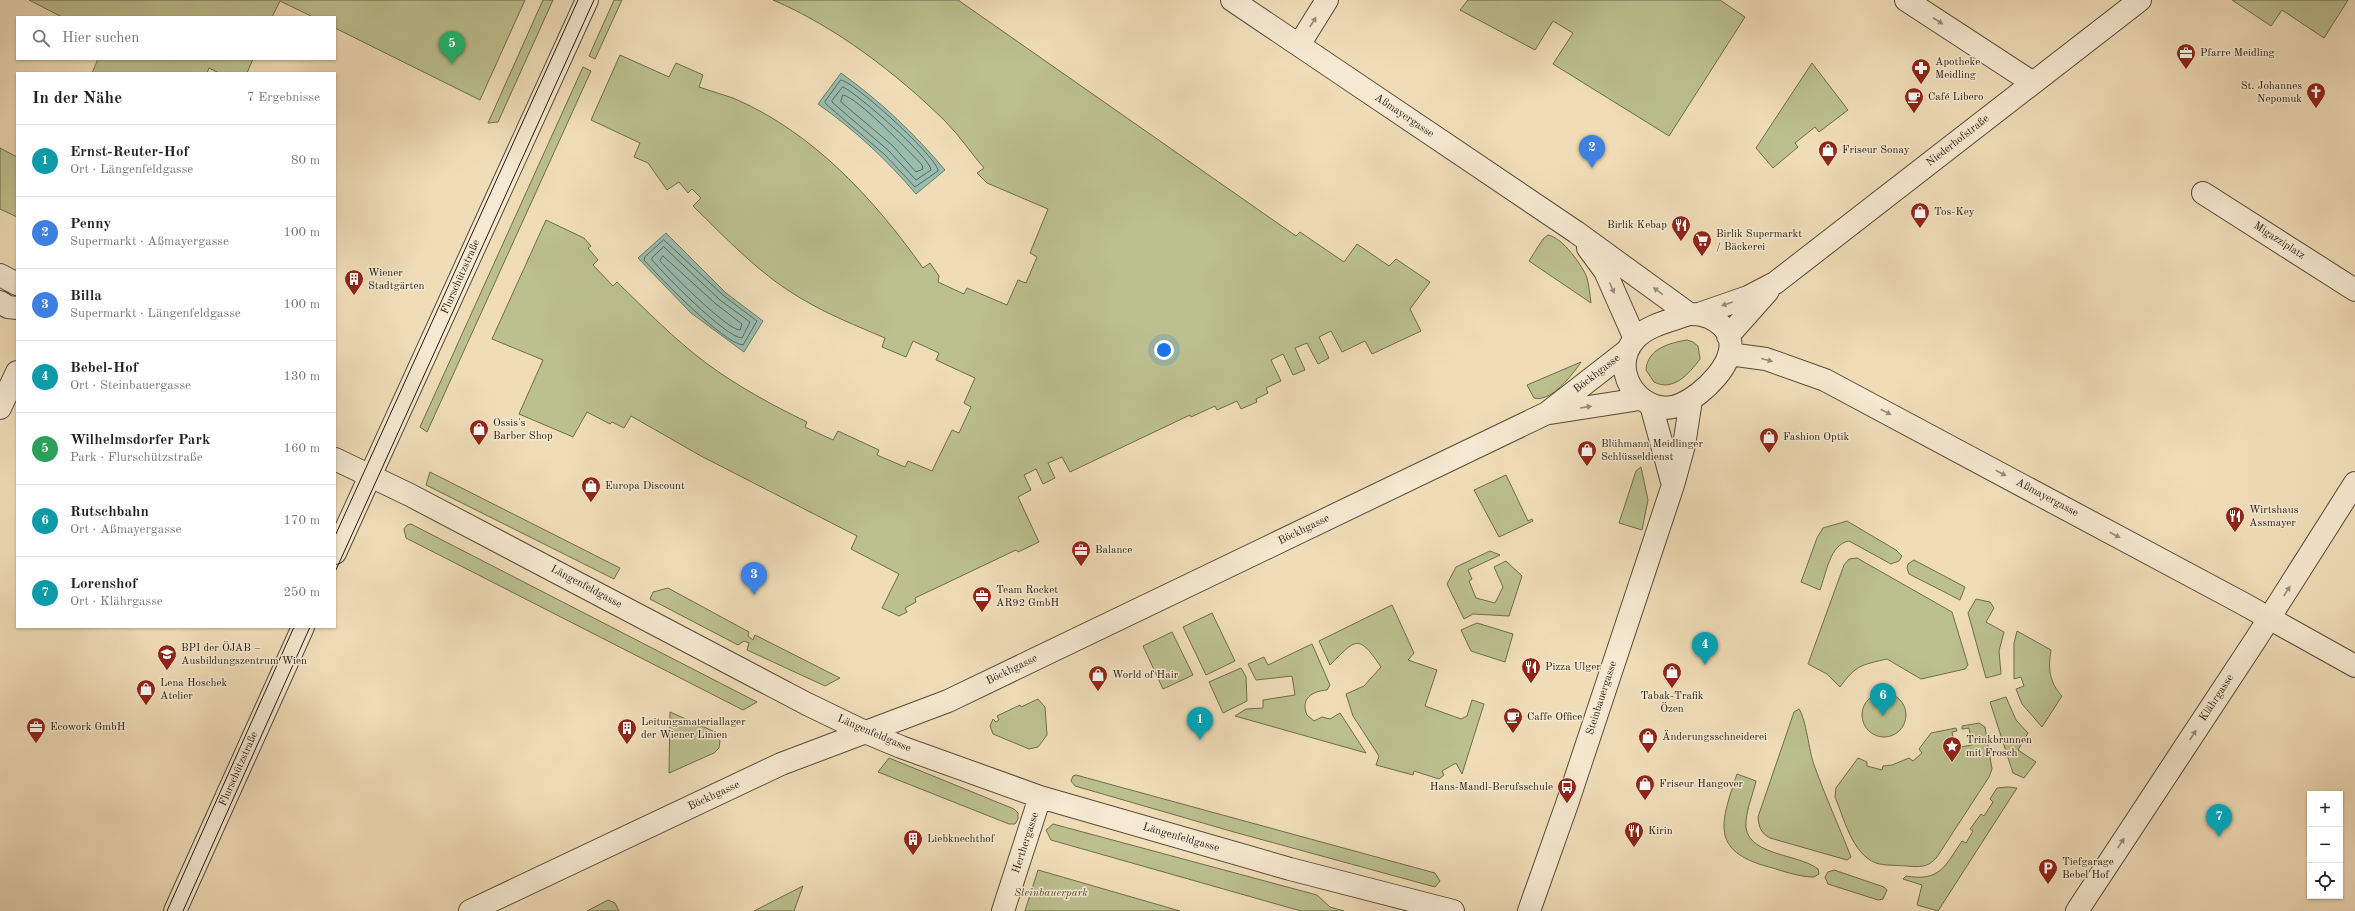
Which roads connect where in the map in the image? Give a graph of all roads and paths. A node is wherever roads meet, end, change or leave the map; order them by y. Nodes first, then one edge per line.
1 (587, 0) edge
2 (1232, 0) edge
3 (1327, 0) edge
4 (1906, 0) edge
5 (2140, 0) edge
6 (1299, 45) junction
7 (2033, 83) junction
8 (2203, 193) dead end
9 (1576, 232) junction
10 (0, 275) edge
11 (16, 283) edge
12 (1775, 283) junction
13 (2355, 290) edge
14 (0, 302) edge
15 (16, 308) edge
16 (1694, 314) junction
17 (1631, 345) junction
18 (1729, 345) junction
19 (16, 374) edge
20 (1691, 400) junction
21 (1645, 402) junction
22 (0, 408) edge
23 (1547, 413) junction
24 (336, 459) edge
25 (371, 476) junction
26 (2355, 483) edge
27 (1673, 485) junction
28 (336, 551) edge
29 (2270, 617) junction
30 (303, 628) edge
31 (2355, 666) edge
32 (865, 732) junction
33 (1040, 797) junction
34 (176, 911) edge
35 (470, 911) edge
36 (1003, 911) edge
37 (1453, 911) edge
38 (1529, 911) edge
39 (2076, 911) edge

1 - 25 street, Flurschützstraße
2 - 6 street, Aßmayergasse
6 -> 3 street
4 -> 7 street
5 - 7 street, Niederhofstraße
6 - 9 street, Aßmayergasse
7 - 12 street, Niederhofstraße
8 - 13 street, Migazziplatz
16 -> 9 street, Aßmayergasse
9 -> 17 street, Aßmayergasse
10 - 11 street
12 -> 16 street, Niederhofstraße
12 - 18 street, Niederhofstraße
14 - 15 street
16 - 17 street
16 - 18 street
17 - 21 street
17 - 23 street, Böckhgasse
18 - 20 street
18 -> 29 street, Aßmayergasse
19 - 22 street
20 - 21 street
20 - 27 street, Steinbauergasse
23 -> 21 street, Böckhgasse
21 - 27 street
23 - 32 street, Böckhgasse
24 - 25 street, Längenfeldgasse
25 - 28 street, Flurschützstraße
25 - 32 street, Längenfeldgasse
29 -> 26 street, Klährgasse
27 - 38 street, Steinbauergasse
29 - 31 street, Aßmayergasse
39 -> 29 street, Klährgasse
30 - 34 street, Flurschützstraße
32 - 33 street, Längenfeldgasse
32 - 35 street, Böckhgasse
33 - 36 street, Herthergasse
33 - 37 street, Längenfeldgasse

